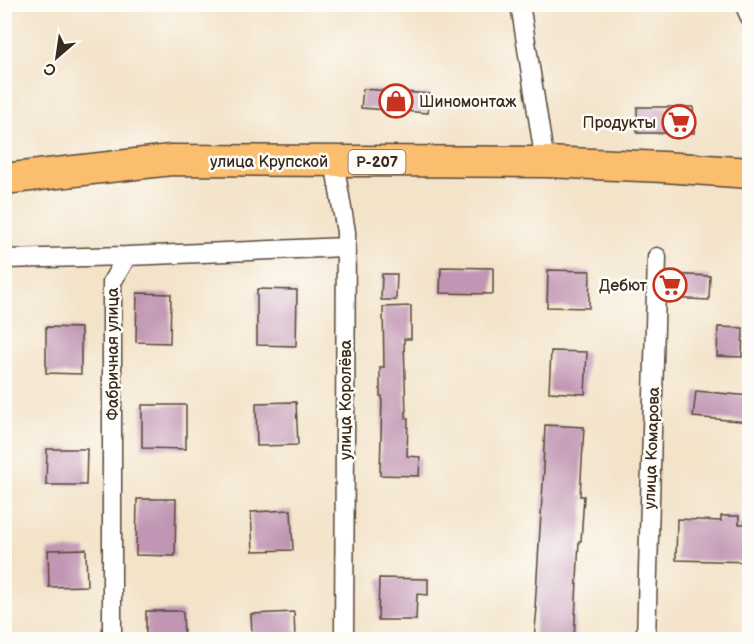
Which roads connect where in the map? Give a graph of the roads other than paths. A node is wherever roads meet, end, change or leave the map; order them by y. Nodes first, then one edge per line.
1 (520, 4) edge
2 (744, 4) edge
3 (750, 17) edge
4 (334, 161) junction
5 (545, 162) junction
6 (750, 173) edge
7 (4, 179) edge
8 (346, 247) junction
9 (127, 256) junction
10 (657, 257) dead end
11 (4, 258) edge
12 (112, 639) edge
13 (344, 639) edge
14 (646, 639) edge

1 - 5 street
2 - 3 street
4 - 5 main road, улица Крупской / Р-207
4 - 7 main road, улица Крупской / Р-207
4 - 8 street, улица Королёва
5 - 6 main road, улица Крупской / Р-207
8 - 9 street
8 - 13 street, улица Королёва
9 - 11 street
9 - 12 street, Фабричная улица
10 - 14 street, улица Комарова

